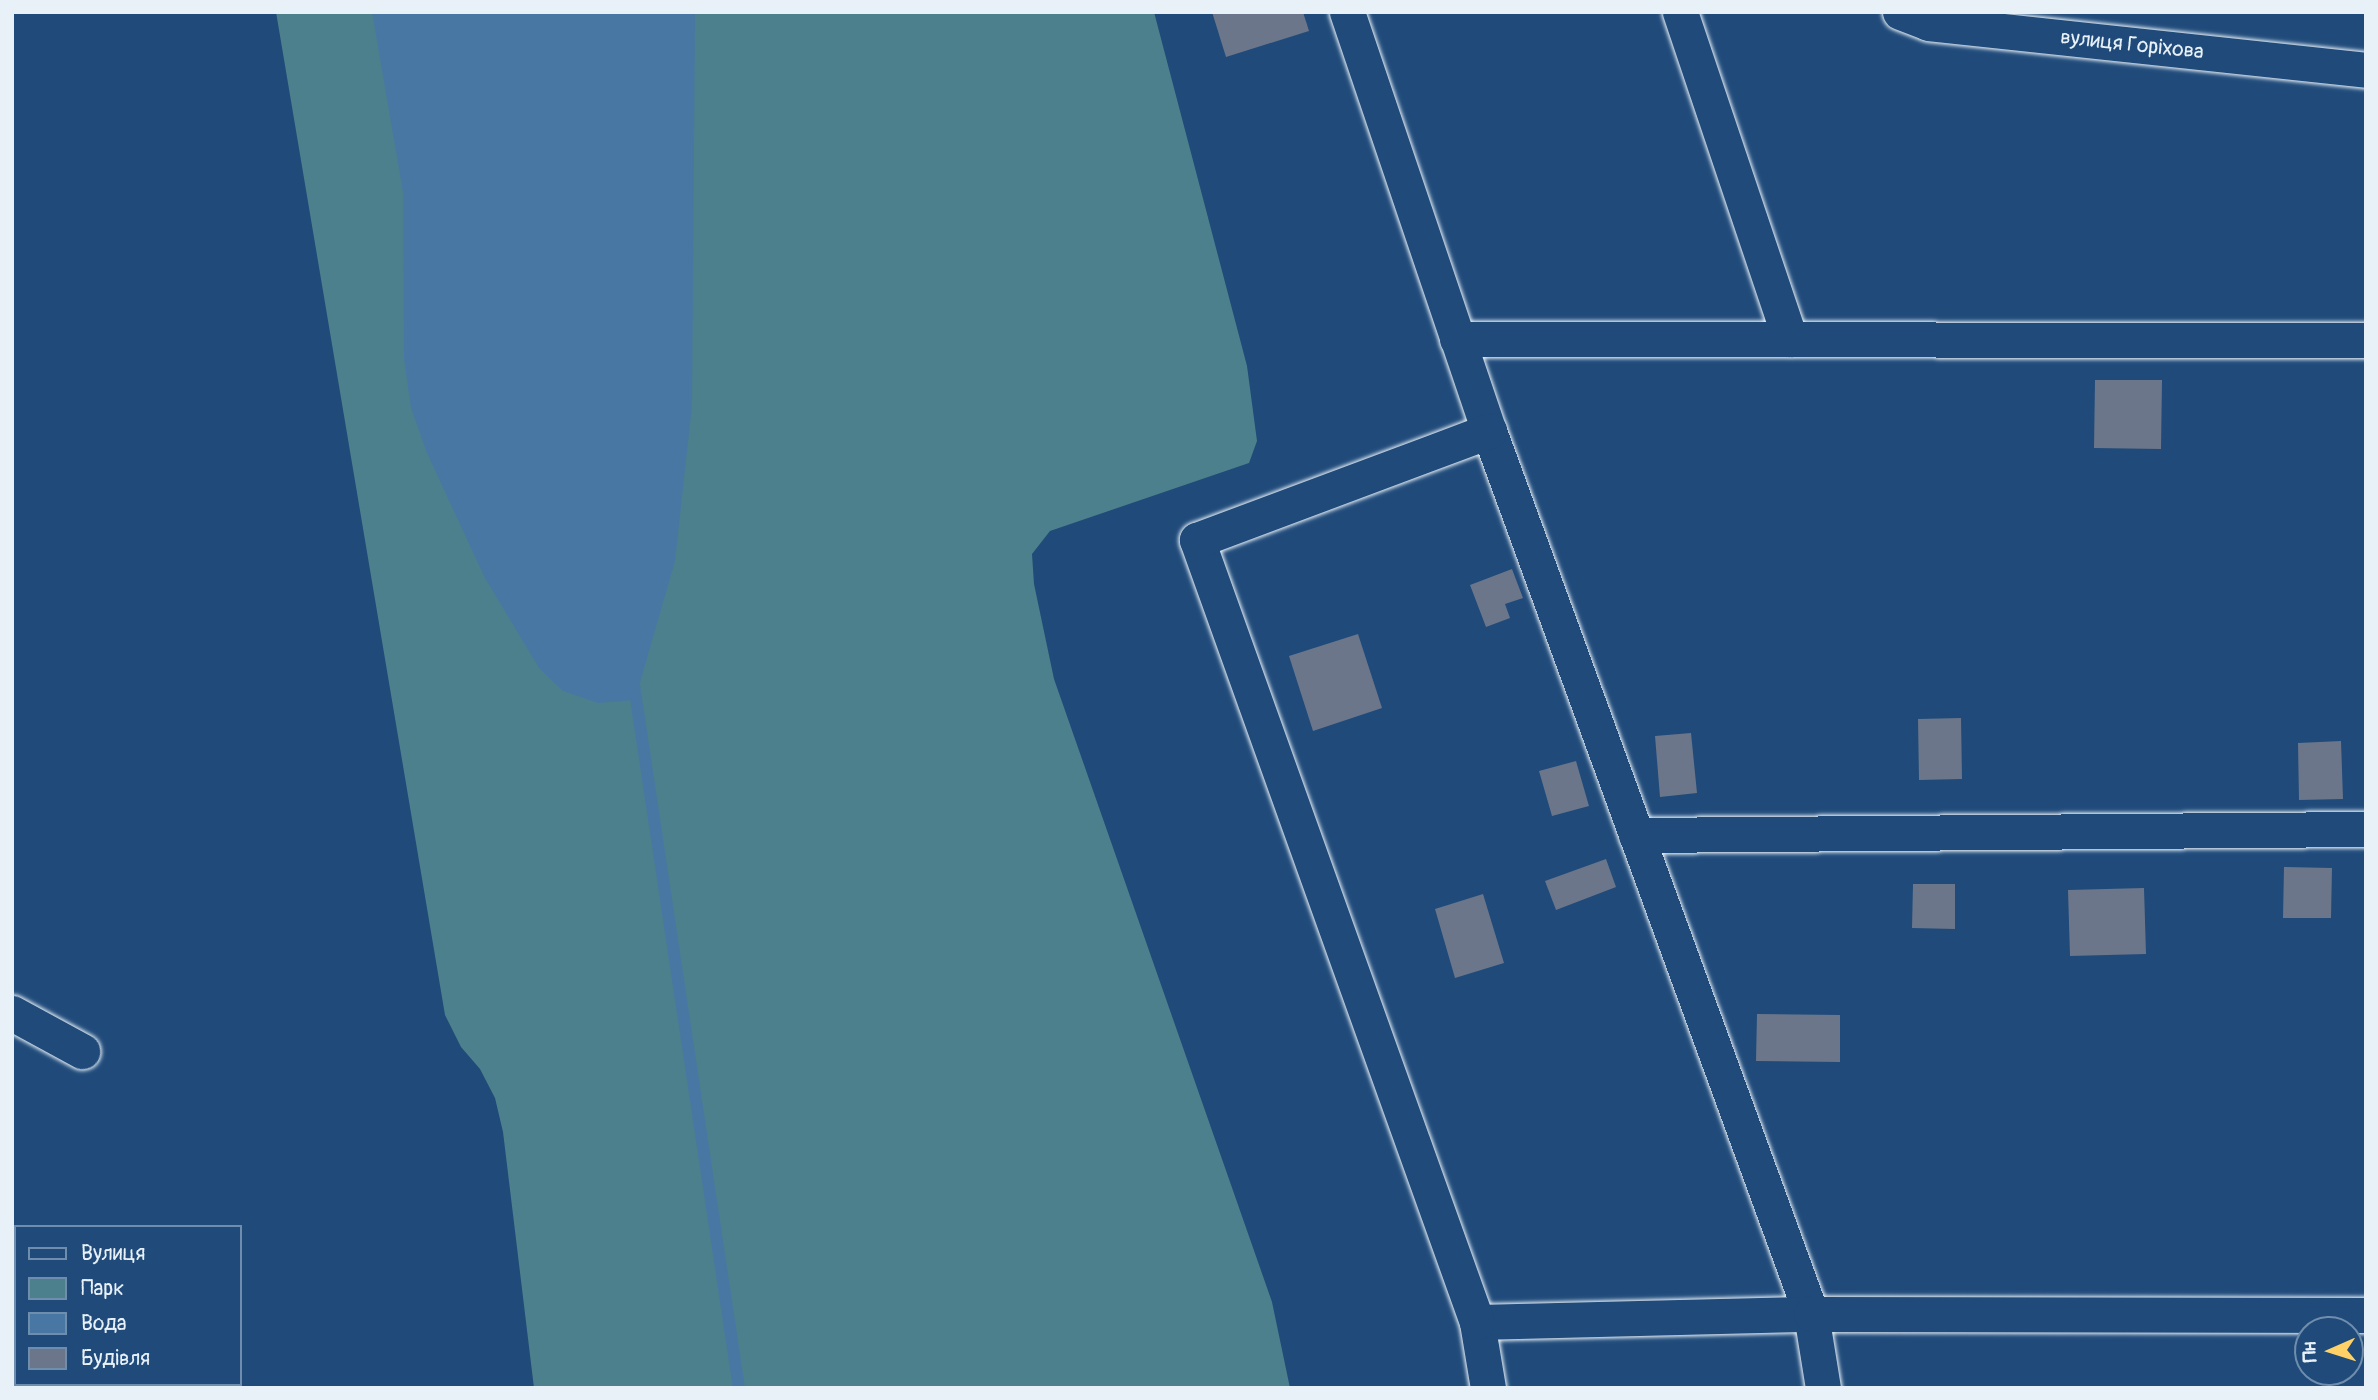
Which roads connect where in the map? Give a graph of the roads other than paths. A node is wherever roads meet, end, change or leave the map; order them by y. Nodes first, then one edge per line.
1 (1347, 12) edge
2 (1680, 12) edge
3 (1900, 12) edge
4 (2366, 70) edge
5 (1457, 338) junction
6 (1790, 339) junction
7 (2366, 340) edge
8 (1489, 431) junction
9 (2366, 829) edge
10 (1636, 835) junction
11 (12, 1013) edge
12 (82, 1051) dead end
13 (1811, 1314) junction
14 (2366, 1315) edge
15 (1477, 1322) junction
16 (1488, 1388) edge
17 (1823, 1388) edge

1 - 5 street
2 - 6 street
3 - 4 street, вулиця Горіхова
5 - 6 street
5 - 8 street
6 - 7 street
8 - 10 street
8 - 15 street
9 - 10 street
10 - 13 street
11 - 12 street
13 - 14 street
13 - 15 street
13 - 17 street
15 - 16 street

